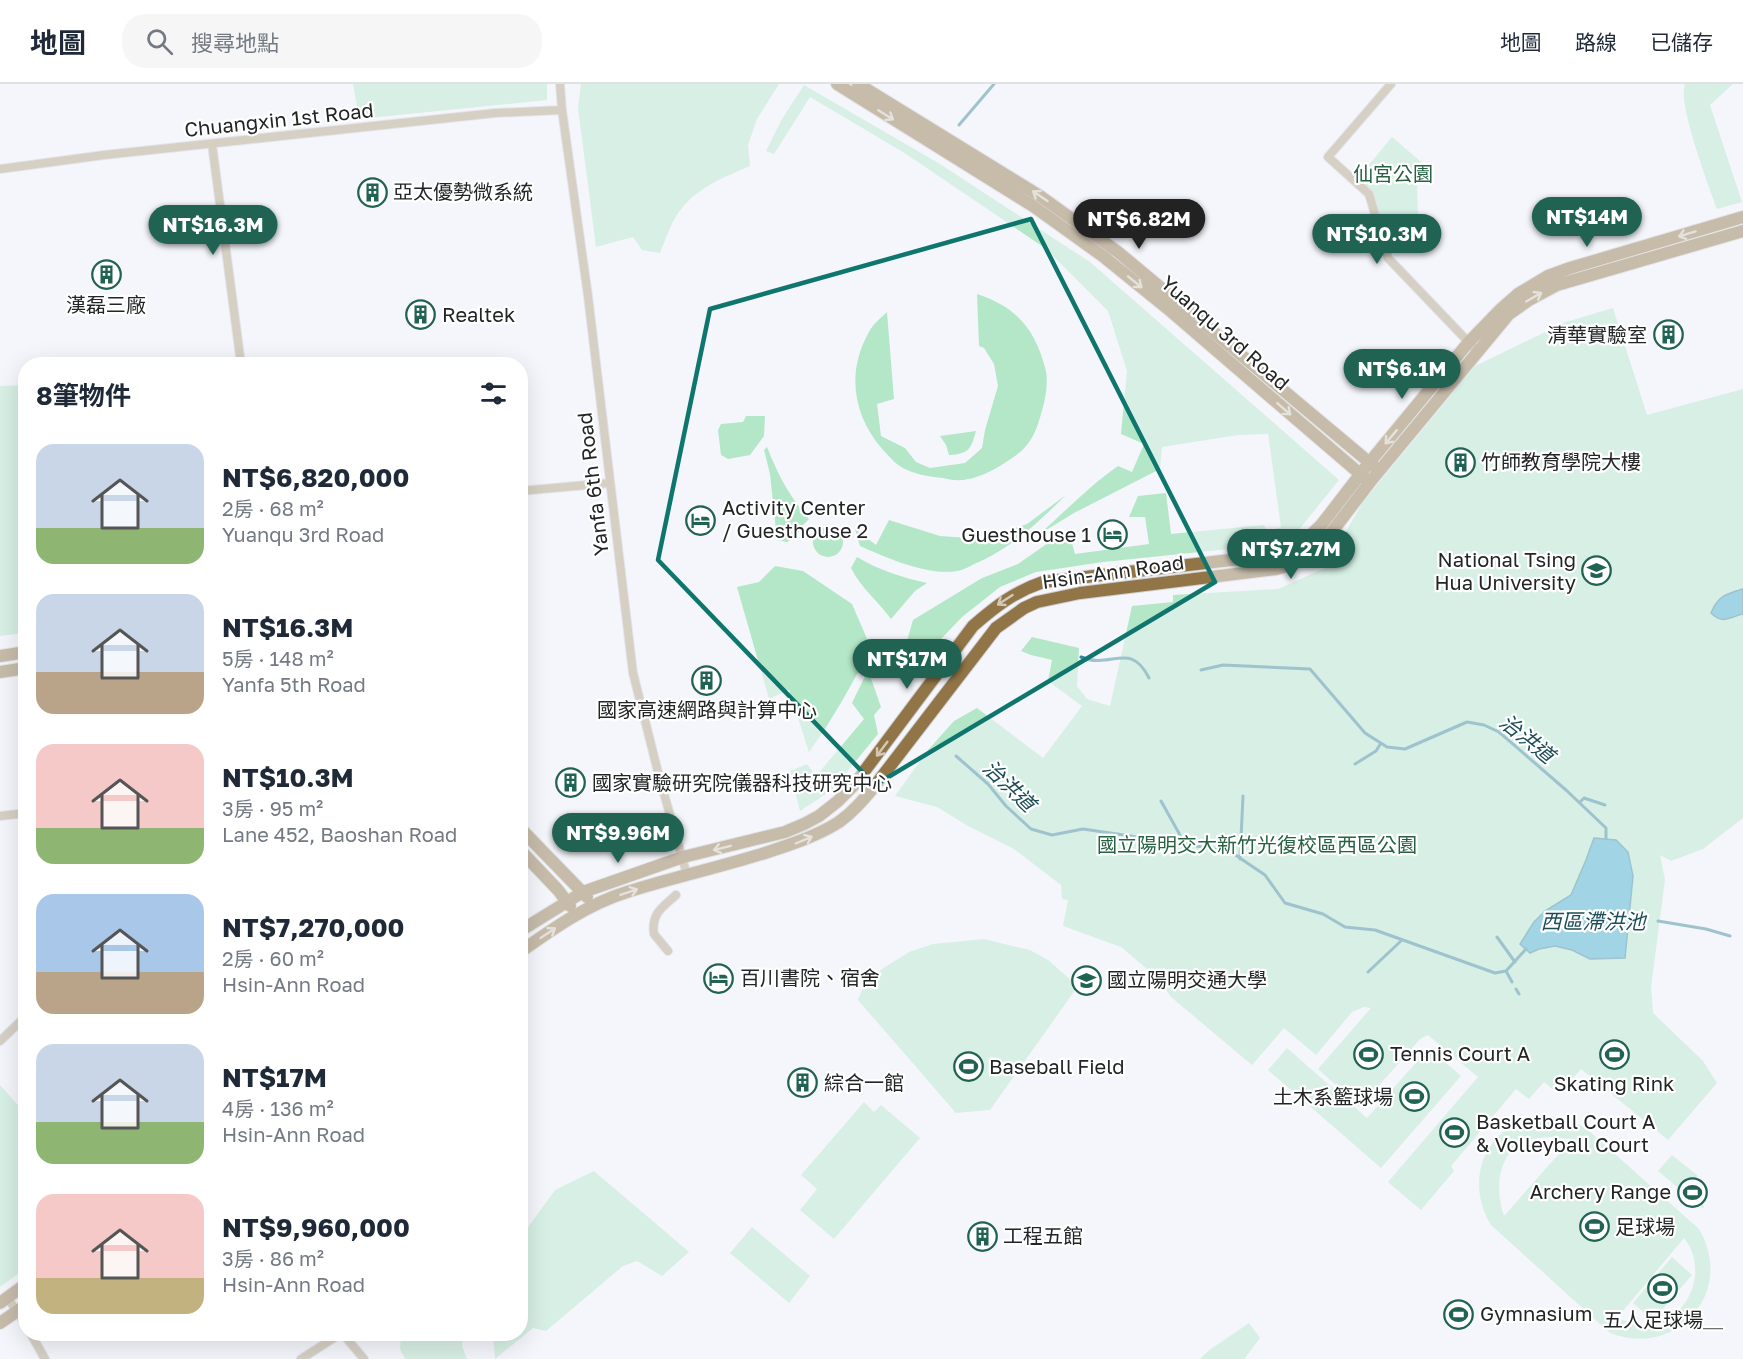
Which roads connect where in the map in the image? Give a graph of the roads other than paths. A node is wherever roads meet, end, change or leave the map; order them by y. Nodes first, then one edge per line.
1 (560, 84) edge
2 (837, 84) edge
3 (858, 84) edge
4 (1390, 84) edge
5 (562, 110) junction
6 (212, 144) junction
7 (0, 169) edge
8 (1743, 217) edge
9 (1743, 231) edge
10 (1473, 348) junction
11 (240, 357) edge
12 (1374, 467) junction
13 (1365, 478) junction
14 (609, 483) junction
15 (528, 490) edge
16 (18, 653) edge
17 (0, 656) edge
18 (18, 669) edge
19 (0, 672) edge
20 (18, 814) edge
21 (0, 816) edge
22 (528, 836) edge
23 (683, 858) junction
24 (528, 859) edge
25 (687, 875) junction
26 (583, 892) junction
27 (676, 895) dead end
28 (567, 901) junction
29 (592, 906) junction
30 (576, 915) junction
31 (528, 926) edge
32 (528, 947) edge
33 (668, 951) dead end
34 (18, 1024) edge
35 (0, 1041) edge
36 (18, 1290) edge
37 (4, 1300) edge
38 (18, 1307) edge
39 (18, 1310) edge
40 (0, 1323) edge
41 (35, 1341) edge
42 (330, 1341) edge
43 (347, 1341) edge
44 (45, 1359) edge
45 (301, 1359) edge
46 (364, 1359) edge

1 - 5 street, Yanfa 6th Road
2 -> 13 street, Yuanqu 3rd Road
12 -> 3 street, Yuanqu 3rd Road
4 - 10 street
5 - 6 street, Chuangxin 1st Road
5 - 14 street, Yanfa 6th Road
6 - 7 street, Chuangxin 1st Road
6 - 11 street
8 -> 10 street
10 -> 9 street
10 - 12 street
12 - 13 street
13 -> 23 street, Hsin-Ann Road
25 -> 13 street, Hsin-Ann Road
14 - 15 street
14 - 23 street, Yanfa 6th Road
16 - 17 street
18 - 19 street
20 - 21 street
22 - 26 street
23 - 25 street, Yanfa 6th Road
23 - 26 street, Hsin-Ann Road
24 - 28 street
29 -> 25 street, Hsin-Ann Road
26 - 28 street, Hsin-Ann Road
26 - 29 street
27 - 33 street
28 - 30 street
28 - 31 street, Hsin-Ann Road
29 - 30 street, Hsin-Ann Road
32 -> 30 street, Hsin-Ann Road
34 - 35 street
36 - 37 street
37 - 38 street
39 - 40 street
41 - 44 street
42 - 45 street
43 - 46 street

